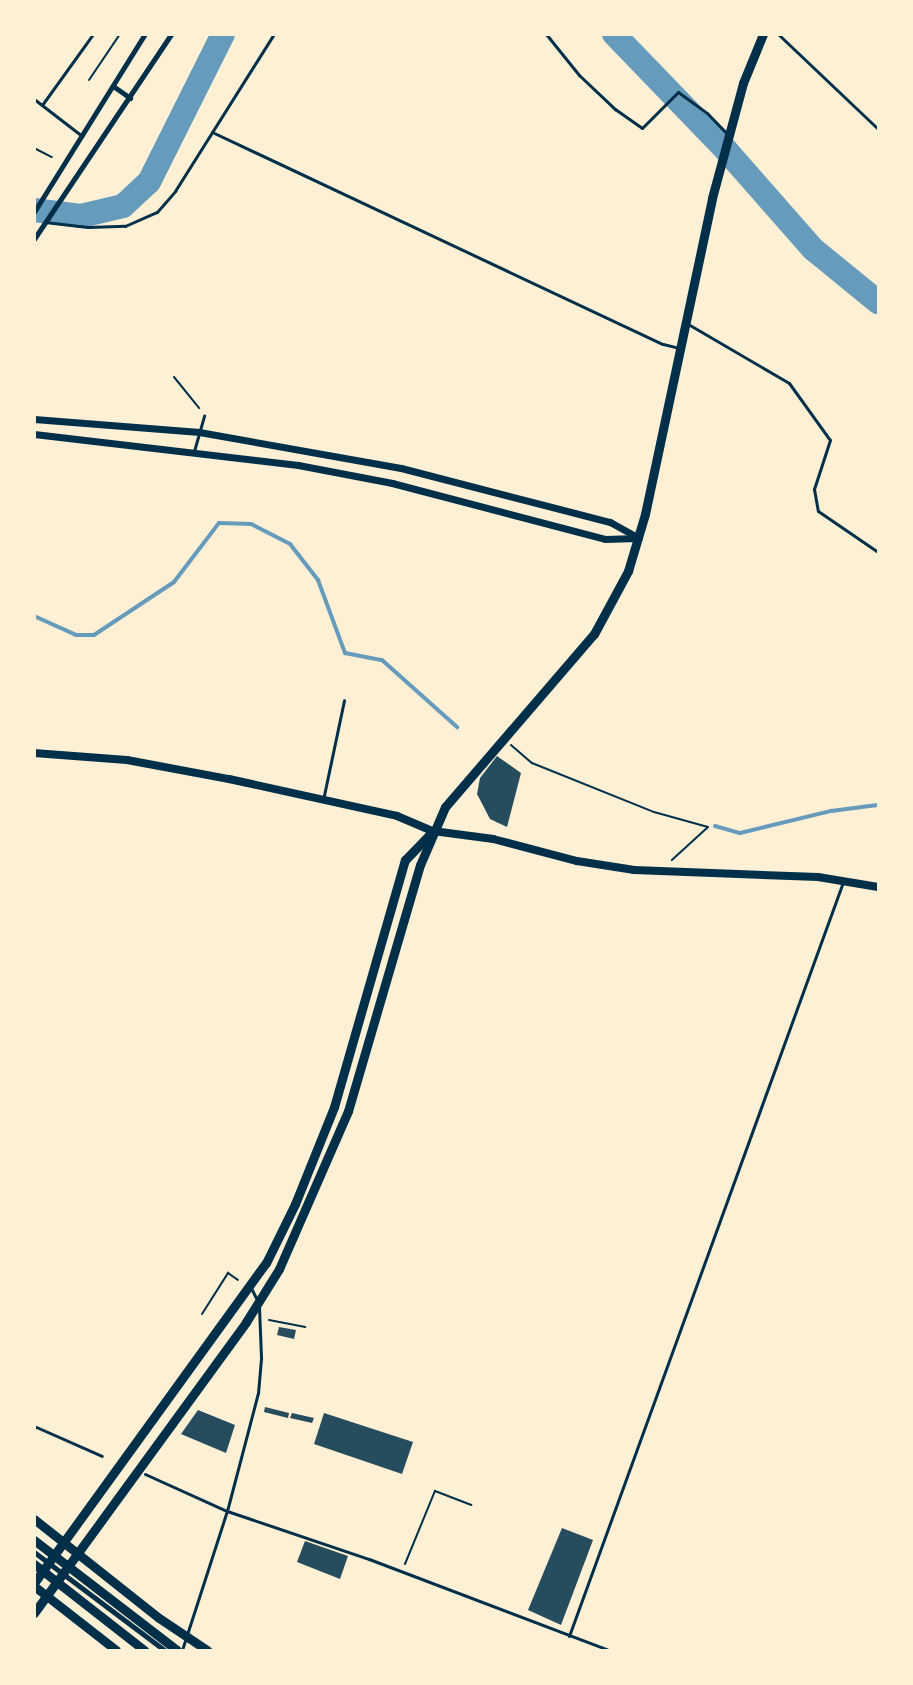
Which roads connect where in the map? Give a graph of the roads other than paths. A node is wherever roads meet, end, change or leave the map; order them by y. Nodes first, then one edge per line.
1 (93, 34) edge
2 (145, 34) edge
3 (171, 34) edge
4 (273, 34) edge
5 (546, 34) edge
6 (763, 34) edge
7 (778, 34) edge
8 (113, 86) junction
9 (130, 98) junction
10 (34, 99) edge
11 (42, 105) junction
12 (879, 129) edge
13 (212, 132) junction
14 (82, 135) junction
15 (730, 138) junction
16 (34, 212) edge
17 (45, 222) junction
18 (35, 237) edge
19 (684, 322) junction
20 (681, 348) junction
21 (204, 415) road end
22 (34, 419) edge
23 (199, 432) junction
24 (34, 435) edge
25 (193, 453) junction
26 (639, 538) junction
27 (879, 552) edge
28 (344, 700) dead end
29 (34, 753) edge
30 (322, 802) junction
31 (433, 831) junction
32 (844, 880) junction
33 (879, 887) edge
34 (251, 1288) junction
35 (258, 1303) junction
36 (34, 1426) edge
37 (102, 1456) dead end
38 (145, 1474) dead end
39 (227, 1511) junction
40 (34, 1519) edge
41 (34, 1540) edge
42 (63, 1543) junction
43 (34, 1552) edge
44 (78, 1554) junction
45 (34, 1564) edge
46 (34, 1584) edge
47 (46, 1597) junction
48 (34, 1613) edge
49 (569, 1636) junction
50 (116, 1650) edge
51 (144, 1650) edge
52 (164, 1650) edge
53 (177, 1650) edge
54 (182, 1650) edge
55 (207, 1650) edge
56 (608, 1650) edge

1 - 11 lane
2 - 8 street
3 - 9 street
4 - 13 lane
5 - 15 lane
6 - 15 main road
7 - 12 lane
8 - 9 street
8 - 14 street
9 - 17 street
10 - 11 lane
11 - 14 lane
13 - 17 lane
13 - 20 lane
14 - 16 street
15 - 19 main road
17 - 18 street
19 - 20 main road
19 - 27 lane
20 - 26 main road
21 - 23 lane
22 - 23 street
23 - 25 lane
23 - 26 street
24 - 25 street
25 - 26 street
26 - 31 main road
28 - 30 lane
29 - 30 main road
30 - 31 main road
31 - 32 main road
31 - 34 main road
31 - 35 main road
32 - 33 main road
32 - 49 lane
34 - 35 lane
34 - 42 main road
35 - 39 lane
35 - 44 main road
36 - 37 lane
38 - 39 lane
39 - 49 lane
39 - 54 lane
40 - 42 main road
41 - 53 main road
42 - 44 main road
42 - 46 main road
43 - 52 street
44 - 47 main road
44 - 55 main road
45 - 51 main road
46 - 47 main road
47 - 48 main road
47 - 50 main road
49 - 56 lane

